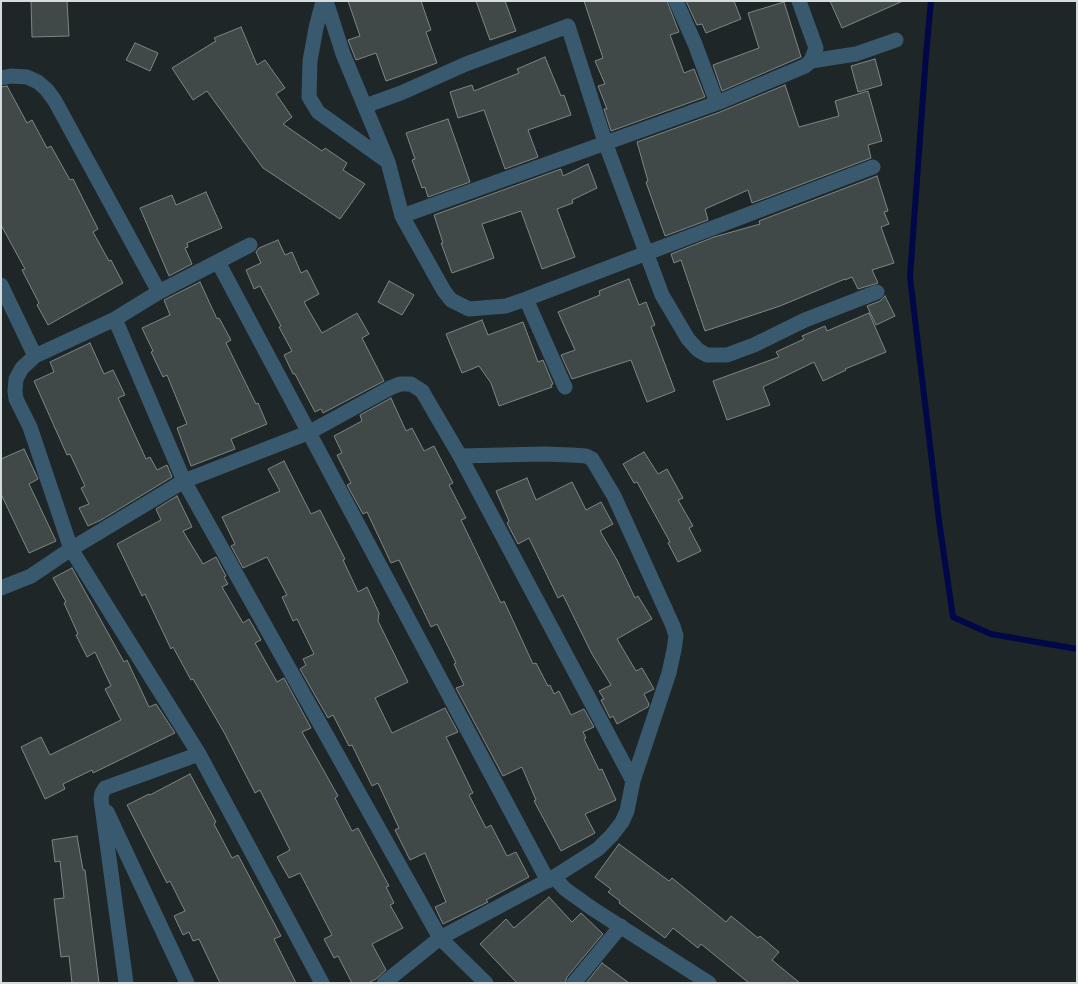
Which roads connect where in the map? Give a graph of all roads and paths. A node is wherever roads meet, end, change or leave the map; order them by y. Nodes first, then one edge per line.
1 (325, 1) edge
2 (676, 1) edge
3 (799, 1) edge
4 (896, 40) dead end
5 (811, 61) junction
6 (1, 78) edge
7 (716, 103) junction
8 (365, 106) junction
9 (605, 142) junction
10 (388, 162) junction
11 (873, 168) dead end
12 (402, 216) junction
13 (250, 244) dead end
14 (647, 254) junction
15 (218, 262) junction
16 (1, 285) edge
17 (159, 292) junction
18 (877, 292) dead end
19 (526, 299) junction
20 (115, 319) junction
21 (35, 356) junction
22 (565, 387) dead end
23 (310, 432) junction
24 (460, 456) junction
25 (184, 481) junction
26 (71, 549) junction
27 (1, 588) edge
28 (199, 754) junction
29 (633, 781) junction
30 (101, 799) junction
31 (551, 879) junction
32 (621, 926) junction
33 (440, 938) junction
34 (126, 983) edge
35 (187, 983) edge
36 (322, 983) edge
37 (384, 983) edge
38 (486, 983) edge
39 (574, 983) edge
40 (709, 983) edge

1 - 8 street
1 - 10 street
2 - 7 street
3 - 5 street
4 - 5 street
5 - 7 street
6 - 17 street
7 - 9 street
8 - 9 street
8 - 10 street
9 - 12 street
9 - 14 street
10 - 12 street
11 - 14 street
12 - 19 street
13 - 15 street
14 - 18 street
14 - 19 street
15 - 17 street
15 - 23 street
16 - 21 street
17 - 20 street
19 - 22 street
20 - 21 street
20 - 25 street
21 - 26 street
23 - 24 street
23 - 25 street
23 - 31 street
24 - 29 street
24 - 29 street
25 - 26 street
25 - 33 street
26 - 27 street
26 - 28 street
28 - 30 street
28 - 36 street
29 - 31 street
30 - 34 street
30 - 35 street
31 - 32 street
31 - 33 street
32 - 39 street
32 - 40 street
33 - 37 street
33 - 38 street

